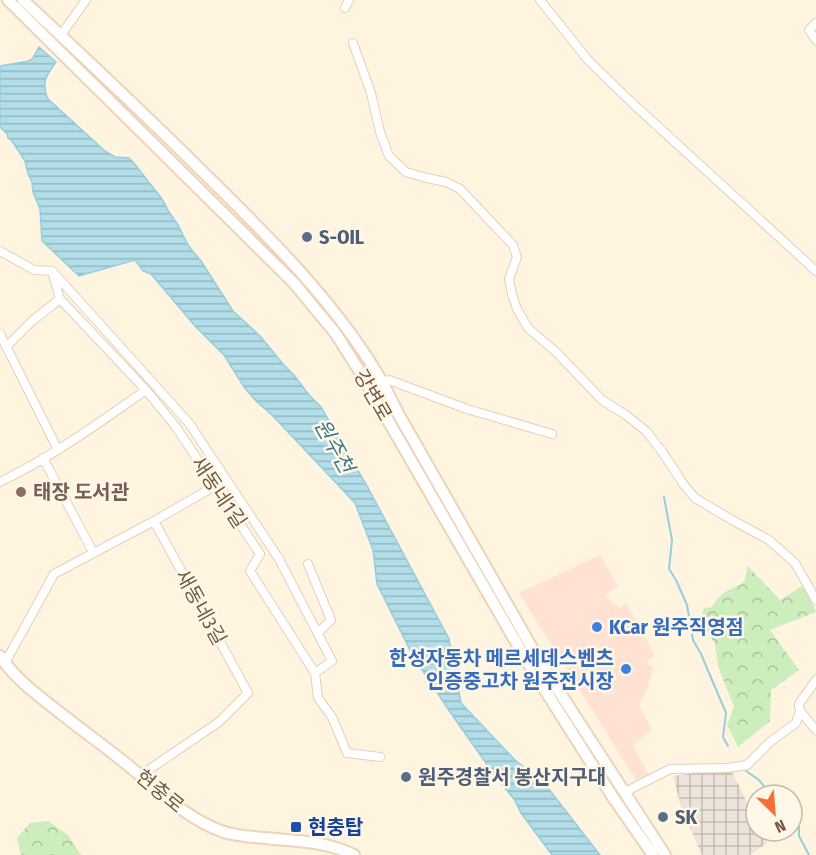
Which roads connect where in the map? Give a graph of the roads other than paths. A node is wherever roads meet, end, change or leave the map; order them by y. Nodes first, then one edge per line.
1 (8, 0) edge
2 (23, 0) edge
3 (86, 0) edge
4 (540, 0) edge
5 (816, 23) edge
6 (57, 40) junction
7 (816, 40) edge
8 (353, 43) dead end
9 (0, 251) edge
10 (52, 271) junction
11 (816, 271) edge
12 (60, 299) junction
13 (0, 334) edge
14 (6, 347) junction
15 (382, 383) junction
16 (146, 390) junction
17 (552, 434) dead end
18 (58, 450) junction
19 (43, 458) junction
20 (0, 482) edge
21 (215, 486) junction
22 (154, 521) junction
23 (93, 552) junction
24 (308, 564) dead end
25 (816, 600) edge
26 (318, 633) junction
27 (2, 659) edge
28 (315, 673) junction
29 (816, 680) edge
30 (800, 711) junction
31 (816, 730) edge
32 (380, 757) dead end
33 (141, 775) junction
34 (626, 792) junction
35 (614, 799) junction
36 (354, 855) edge
37 (653, 855) edge
38 (665, 855) edge

1 - 6 street, 강변로
2 - 6 street, 강변로
3 - 6 street
4 - 11 street
5 - 7 street
6 - 15 street, 강변로
6 - 35 street, 강변로
8 - 25 street
9 - 10 street
10 - 12 street, 새동네1길
10 - 26 street
12 - 14 street
12 - 16 street, 새동네1길
13 - 14 street
14 - 18 street
15 - 17 street
15 - 34 street, 강변로
16 - 18 street
16 - 21 street, 새동네1길
18 - 19 street
19 - 20 street
19 - 23 street
21 - 22 street
21 - 28 street, 새동네1길
22 - 23 street
22 - 33 street, 새동네3길
23 - 27 street
24 - 26 street
26 - 28 street
27 - 33 street, 현충로
28 - 32 street, 새동네1길
29 - 30 street
30 - 31 street
30 - 34 street
33 - 36 street, 현충로
34 - 35 street
34 - 38 street, 강변로
35 - 37 street, 강변로

